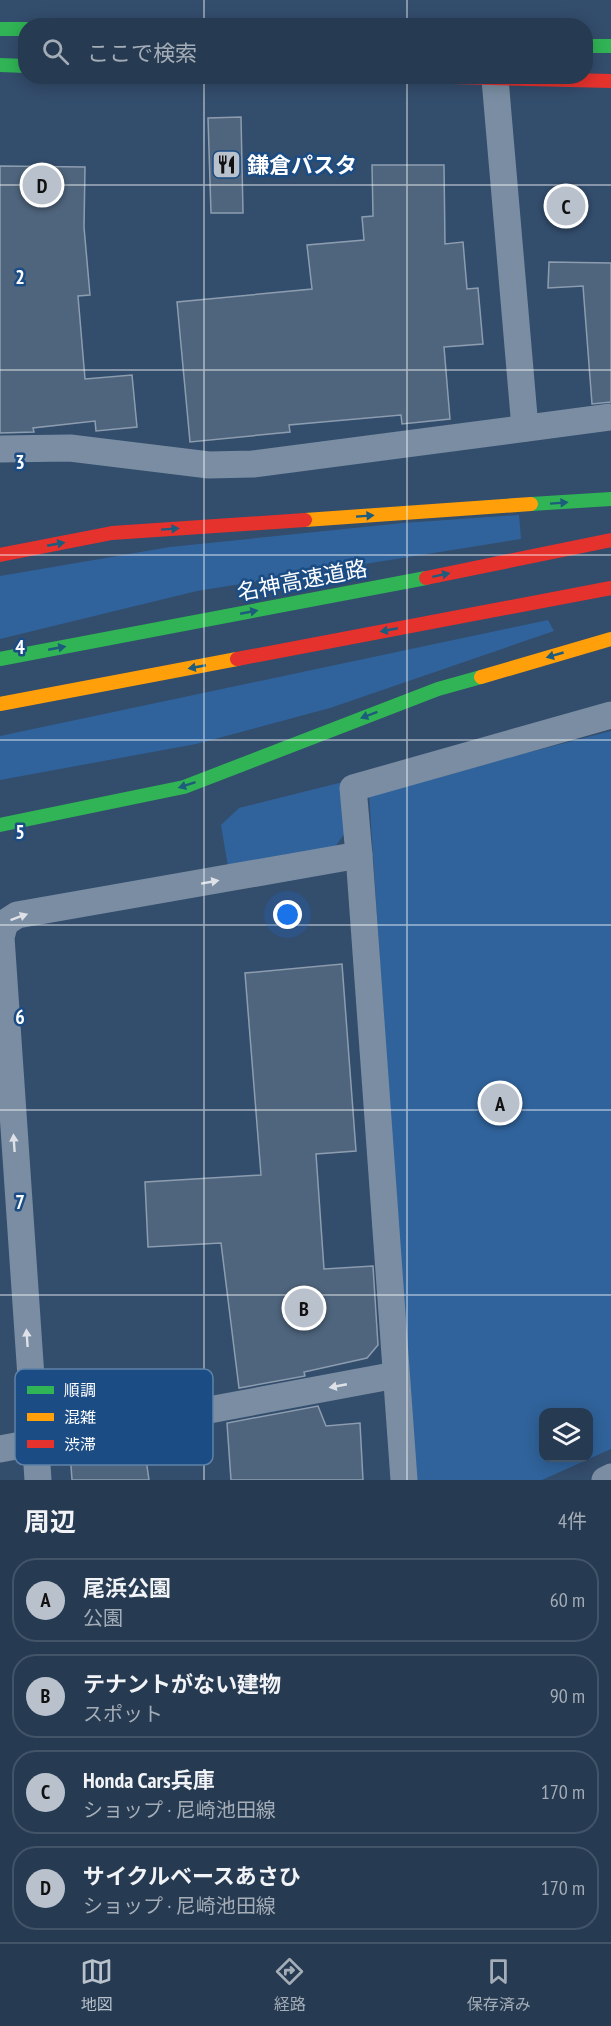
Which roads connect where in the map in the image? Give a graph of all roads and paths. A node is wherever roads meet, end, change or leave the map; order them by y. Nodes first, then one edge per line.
1 (0, 28) edge
2 (18, 29) edge
3 (593, 46) edge
4 (611, 46) edge
5 (0, 65) edge
6 (18, 66) edge
7 (593, 81) edge
8 (611, 81) edge
9 (495, 84) edge
10 (611, 417) edge
11 (525, 428) junction
12 (0, 449) edge
13 (611, 499) edge
14 (611, 540) edge
15 (0, 555) edge
16 (611, 588) edge
17 (611, 639) edge
18 (0, 659) edge
19 (0, 704) edge
20 (611, 716) edge
21 (0, 825) edge
22 (359, 855) junction
23 (30, 1369) edge
24 (396, 1375) junction
25 (213, 1409) edge
26 (15, 1446) edge
27 (0, 1449) edge
28 (37, 1465) edge
29 (611, 1477) edge
30 (38, 1480) edge
31 (404, 1480) edge
32 (605, 1480) edge

1 - 2 main road
3 - 4 main road
5 - 6 main road
7 - 8 main road
9 - 11 street
10 - 11 street
11 - 12 street
15 -> 13 main road
18 -> 14 main road, 名神高速道路
16 -> 19 main road
17 -> 21 main road
20 - 22 street
23 -> 22 street
22 - 24 street
24 -> 25 street
24 - 31 street
26 - 27 street
28 - 30 street
29 - 32 street

